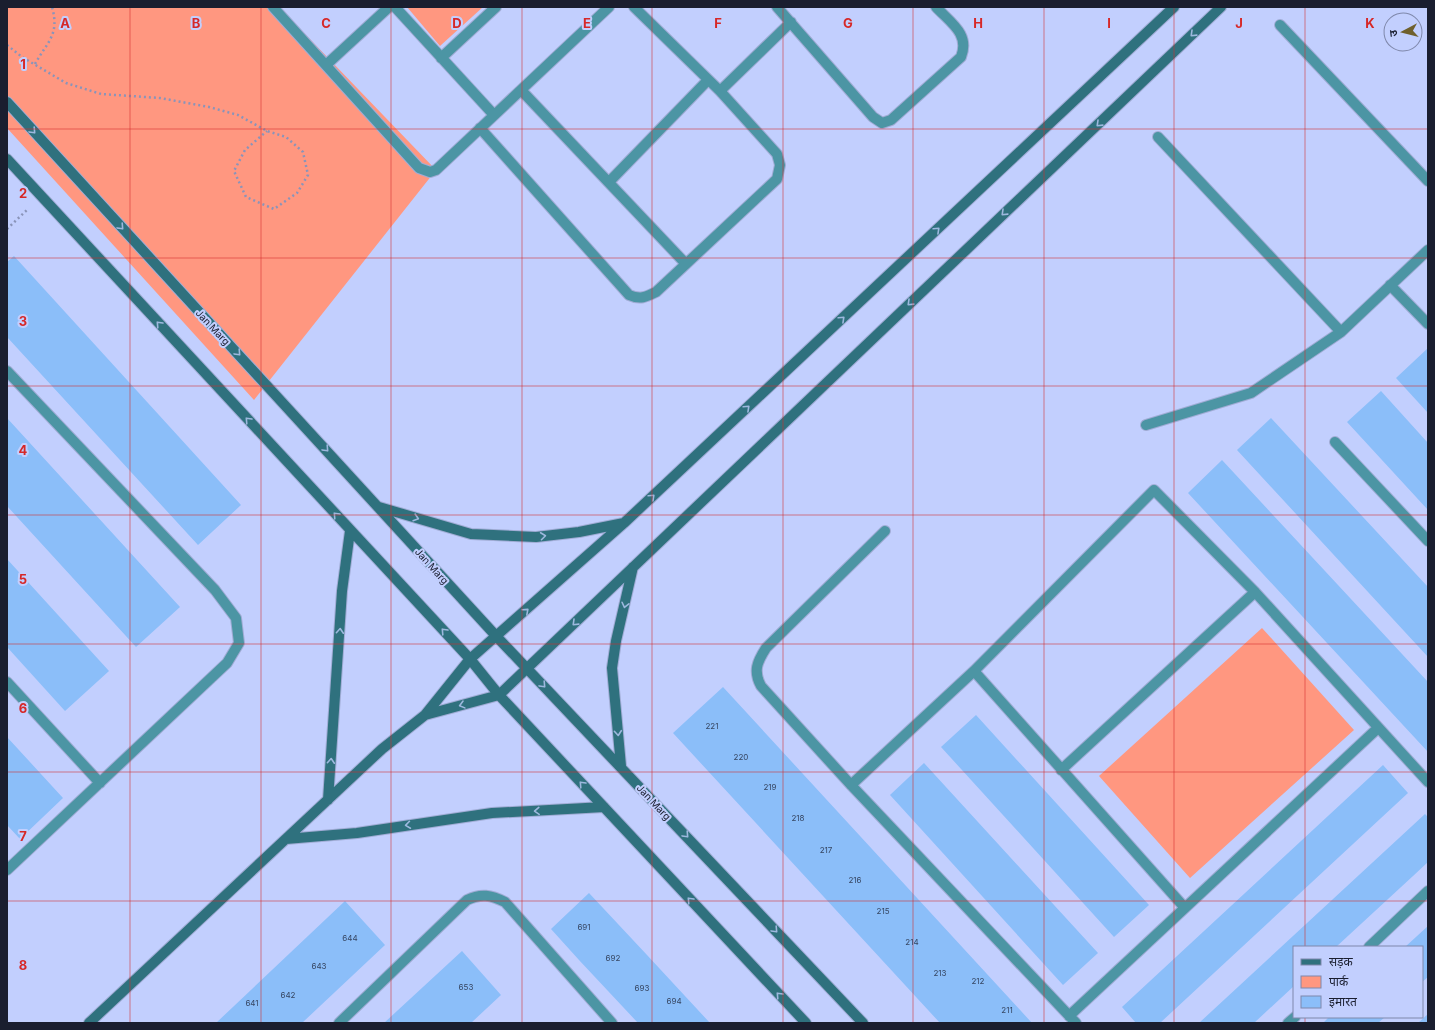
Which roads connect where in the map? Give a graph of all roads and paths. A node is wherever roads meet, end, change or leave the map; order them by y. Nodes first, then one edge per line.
1 (52, 7) edge
2 (272, 7) edge
3 (389, 7) edge
4 (395, 7) edge
5 (496, 7) edge
6 (610, 7) edge
7 (634, 7) edge
8 (777, 7) edge
9 (936, 7) edge
10 (1174, 7) edge
11 (1221, 7) edge
12 (791, 22) junction
13 (1280, 25) dead end
14 (7, 45) edge
15 (441, 58) junction
16 (35, 64) junction
17 (326, 65) junction
18 (708, 80) junction
19 (521, 90) junction
20 (720, 91) junction
21 (7, 102) edge
22 (494, 114) junction
23 (480, 128) junction
24 (267, 131) junction
25 (1158, 137) dead end
26 (7, 159) edge
27 (1428, 181) edge
28 (609, 182) junction
29 (41, 196) junction
30 (7, 229) edge
31 (1428, 250) edge
32 (686, 264) junction
33 (1390, 285) junction
34 (1428, 324) edge
35 (1341, 332) junction
36 (7, 371) edge
37 (1146, 425) dead end
38 (1335, 442) dead end
39 (378, 506) junction
40 (624, 523) junction
41 (350, 531) junction
42 (885, 531) dead end
43 (1428, 541) edge
44 (633, 567) junction
45 (1255, 592) junction
46 (497, 637) junction
47 (470, 659) junction
48 (527, 668) junction
49 (974, 671) junction
50 (7, 682) edge
51 (499, 695) junction
52 (425, 715) junction
53 (1378, 728) junction
54 (621, 766) junction
55 (1061, 770) junction
56 (1428, 782) edge
57 (100, 783) junction
58 (851, 785) junction
59 (328, 800) junction
60 (604, 807) junction
61 (286, 839) junction
62 (7, 870) edge
63 (1428, 891) edge
64 (1185, 908) junction
65 (1370, 946) edge
66 (1073, 1020) edge
67 (89, 1023) edge
68 (339, 1023) edge
69 (612, 1023) edge
70 (806, 1023) edge
71 (863, 1023) edge

1 - 16 path
2 - 17 street
3 - 17 street
4 - 15 street
5 - 15 street
6 - 19 street
7 - 18 street
8 - 12 street
9 - 12 street
40 -> 10 main road
11 -> 44 main road
12 - 20 street
13 - 27 street
14 - 16 path
15 - 22 street
16 - 24 path
17 - 23 street
18 - 20 street
18 - 28 street
19 - 22 street
19 - 28 street
20 - 32 street
21 -> 39 main road, Jan Marg
22 - 23 street
23 - 32 street
24 - 24 path
25 - 35 street
26 - 29 main road
28 - 32 street
29 - 30 path
41 -> 29 main road
31 - 33 street
33 - 34 street
33 - 35 street
35 - 37 street
36 - 57 street
38 - 43 street
39 -> 40 main road
39 - 46 main road, Jan Marg
46 -> 40 main road
47 -> 41 main road
59 -> 41 main road
42 - 58 street
44 -> 48 main road
44 -> 54 main road
45 - 49 street
45 - 53 street
45 - 55 street
46 - 47 main road
46 - 48 main road, Jan Marg
47 - 51 main road
47 - 52 main road
48 - 51 main road
48 -> 54 main road, Jan Marg
49 - 55 street
49 - 58 street
50 - 57 street
51 -> 52 main road
60 -> 51 main road
52 - 59 main road
53 - 56 street
53 - 64 street
54 -> 71 main road, Jan Marg
55 - 64 street
57 - 62 street
58 - 66 street
59 - 61 main road
60 -> 61 main road
70 -> 60 main road
61 - 67 main road
63 - 65 street
64 - 66 street
68 - 69 street

